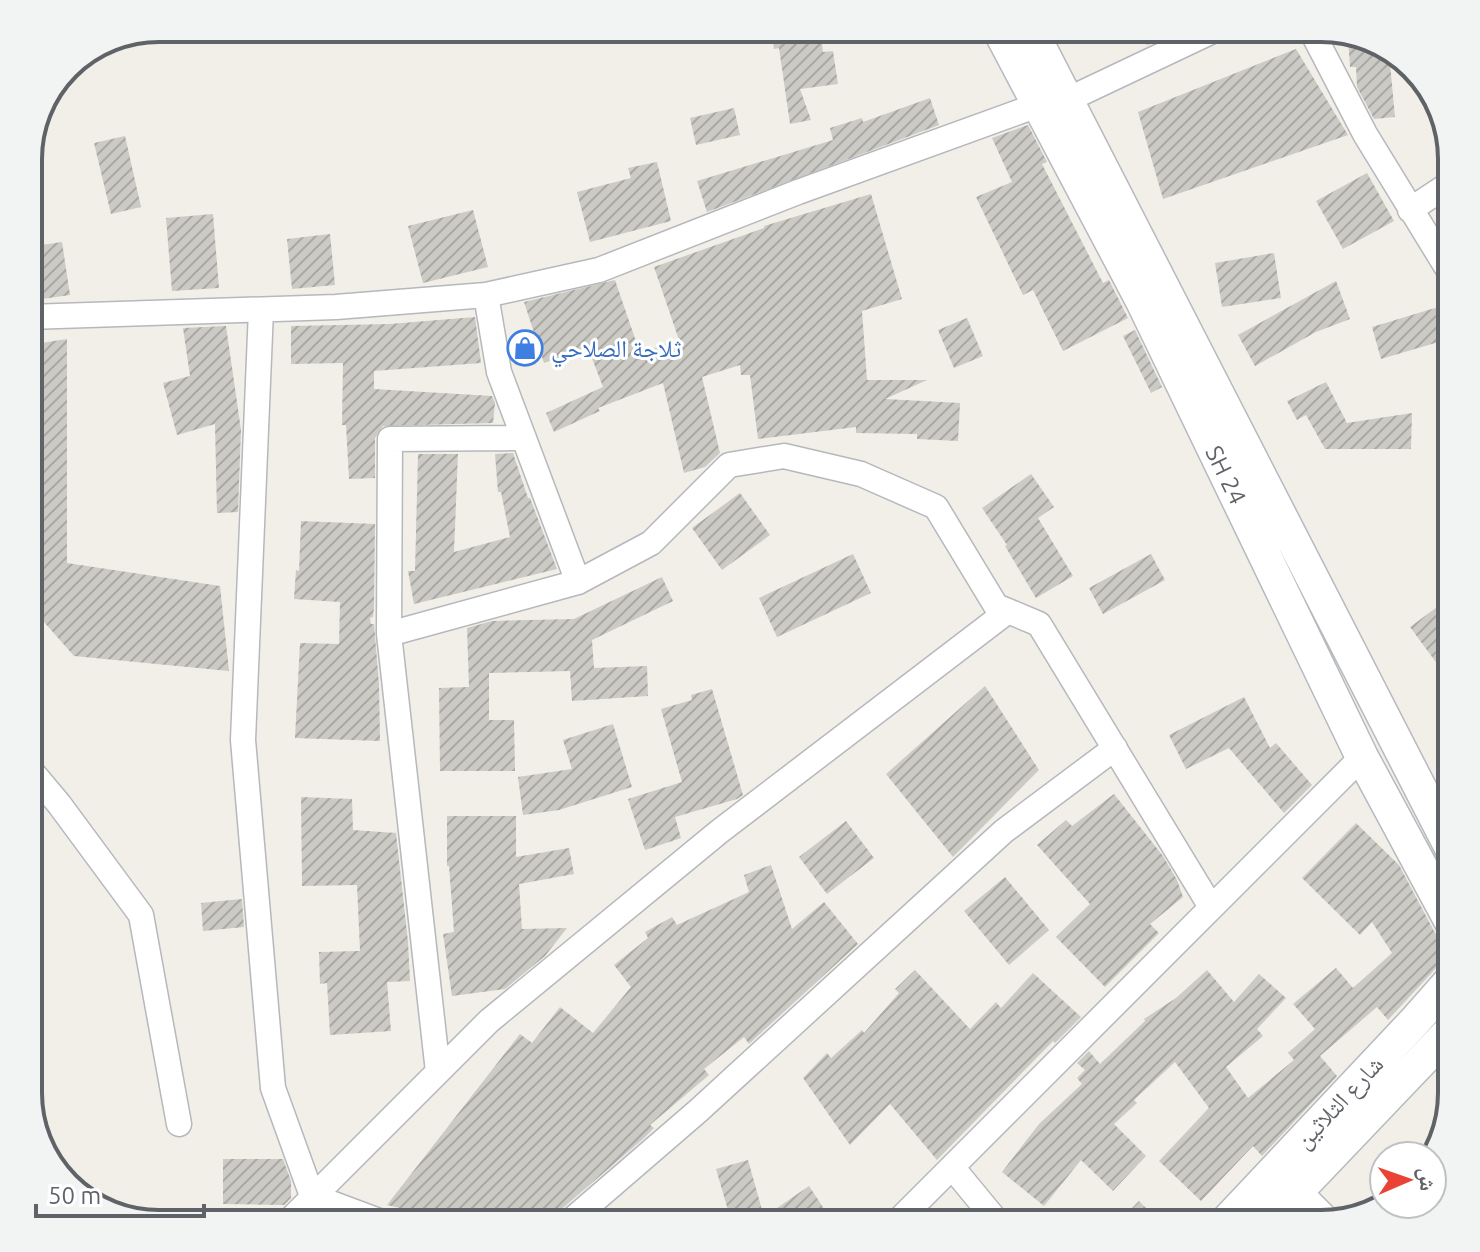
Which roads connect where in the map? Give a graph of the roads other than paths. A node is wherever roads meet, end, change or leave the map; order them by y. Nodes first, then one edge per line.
1 (1008, 42) edge
2 (1034, 42) edge
3 (1188, 42) edge
4 (1317, 42) edge
5 (1052, 103) junction
6 (1438, 191) edge
7 (1410, 210) junction
8 (1438, 254) edge
9 (486, 295) junction
10 (261, 310) junction
11 (42, 317) edge
12 (524, 438) junction
13 (578, 582) junction
14 (1008, 611) junction
15 (389, 634) junction
16 (1115, 748) junction
17 (1362, 757) junction
18 (1413, 776) junction
19 (42, 784) edge
20 (1438, 795) edge
21 (1438, 823) edge
22 (1438, 898) edge
23 (1211, 907) junction
24 (1438, 995) edge
25 (1438, 1044) edge
26 (438, 1072) junction
27 (179, 1124) dead end
28 (952, 1167) junction
29 (1298, 1190) junction
30 (312, 1196) junction
31 (299, 1210) edge
32 (350, 1210) edge
33 (583, 1210) edge
34 (909, 1210) edge
35 (987, 1210) edge
36 (1237, 1210) edge
37 (1279, 1210) edge
38 (1318, 1210) edge

1 - 5 street, SH 24
2 - 5 street, SH 24
3 - 5 street
4 - 7 street
5 - 9 street
5 - 17 street, SH 24
5 - 18 street, SH 24
6 - 7 street
7 - 8 street
9 - 10 street
9 - 12 street
10 - 11 street
10 - 30 street
12 - 13 street
12 - 15 street
13 - 14 street
13 - 15 street
14 - 16 street
14 - 26 street
15 - 26 street
16 - 23 street
16 - 33 street
17 - 22 street, SH 24
17 - 23 street
18 - 20 street
18 - 21 street, SH 24
19 - 27 street
23 - 28 street
24 - 36 street, شارع الثلاثين
25 - 29 street, شارع الثلاثين
26 - 30 street
28 - 34 street
28 - 35 street
29 - 37 street, شارع الثلاثين
29 - 38 street
30 - 31 street
30 - 32 street

